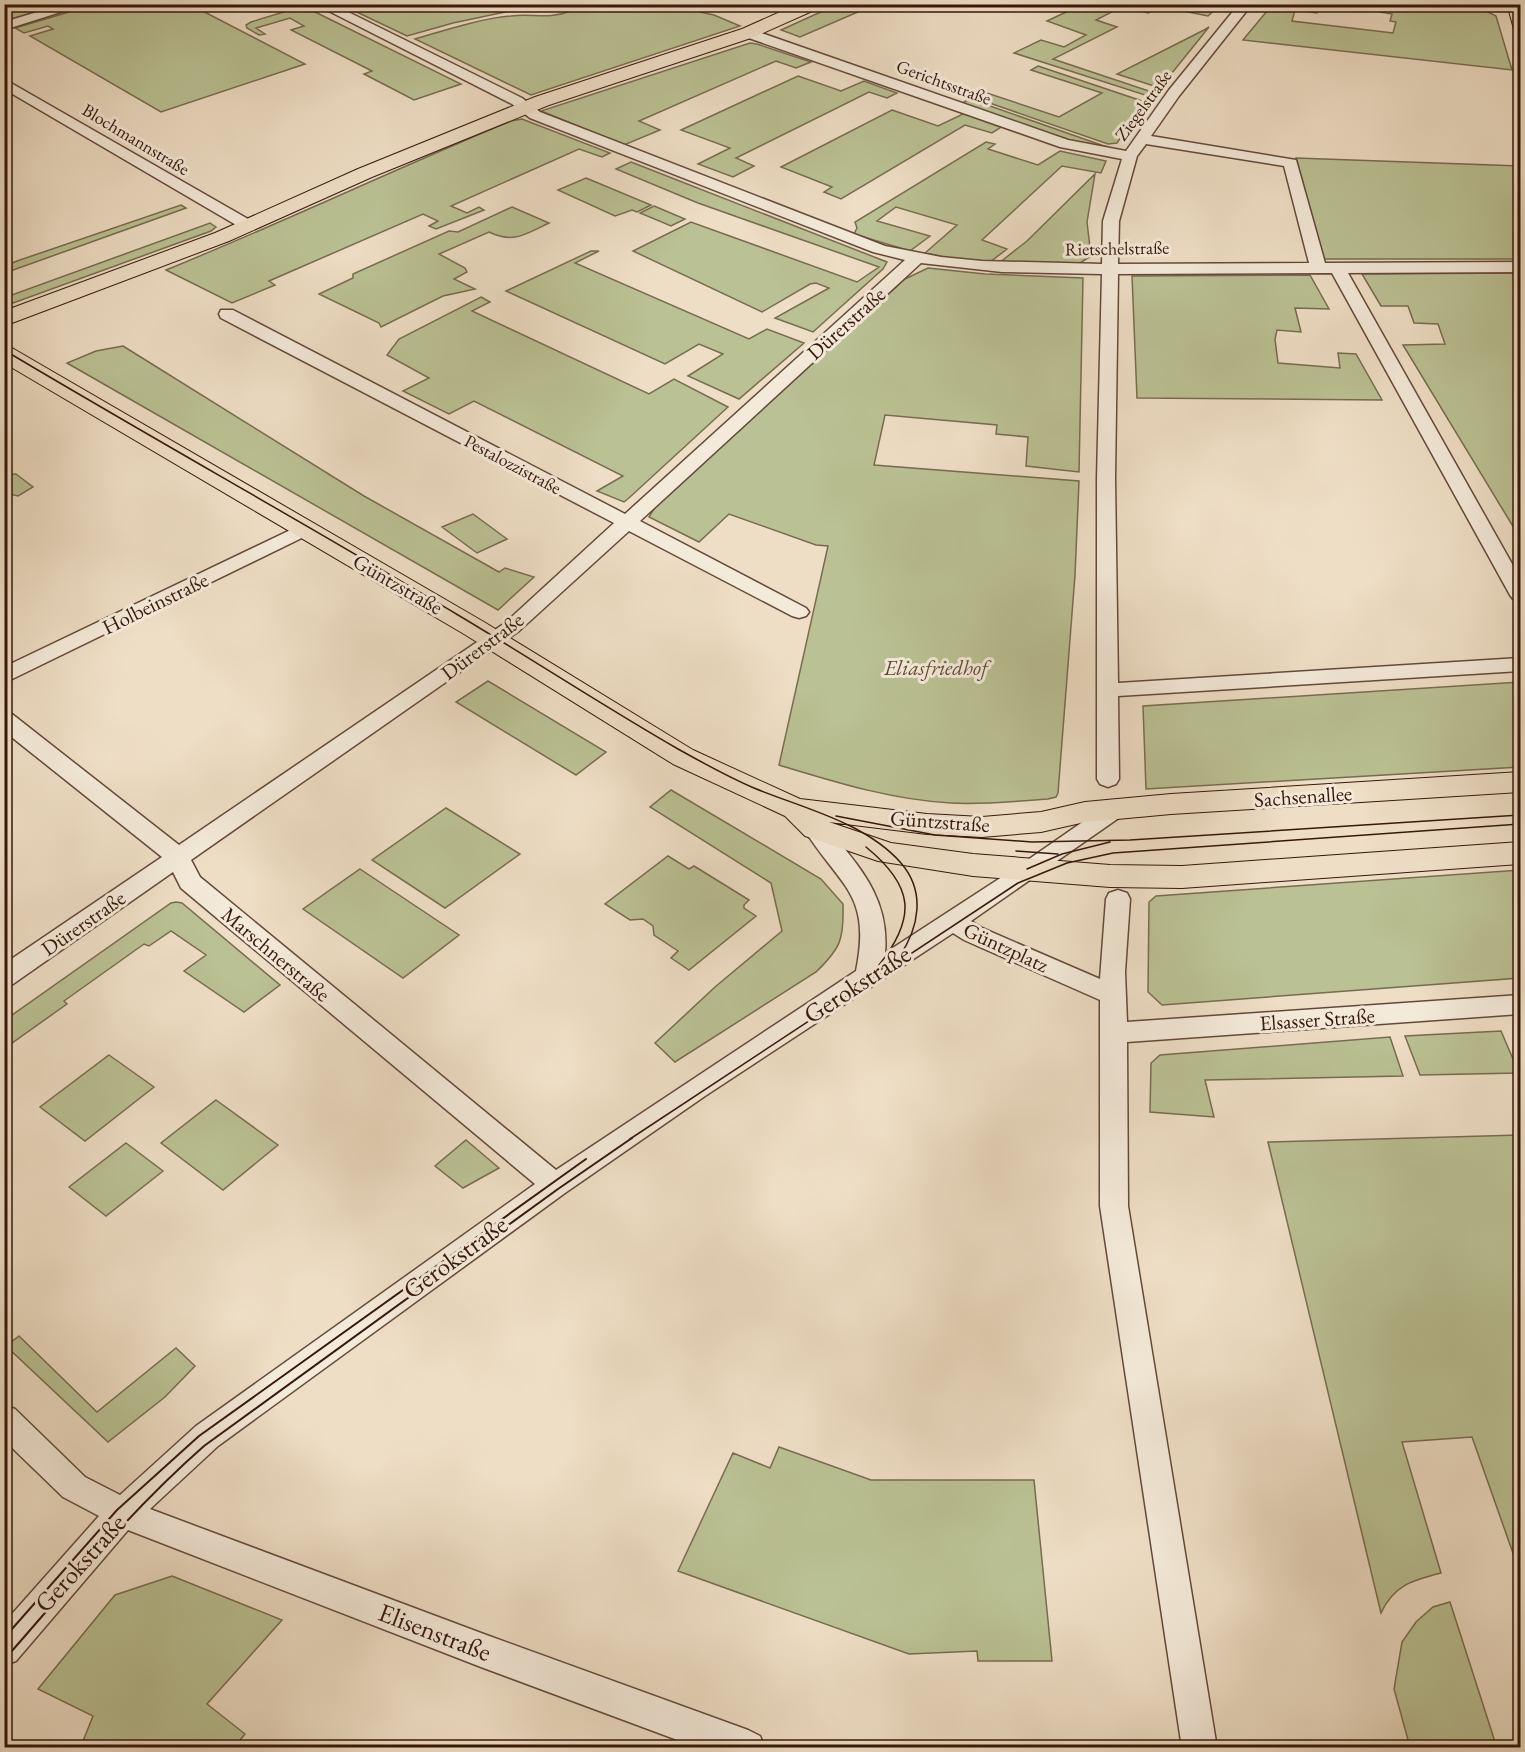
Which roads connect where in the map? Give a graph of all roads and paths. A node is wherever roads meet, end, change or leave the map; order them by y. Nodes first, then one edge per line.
1 (80, 4) edge
2 (321, 4) edge
3 (813, 4) edge
4 (1246, 4) edge
5 (1510, 5) edge
6 (4, 26) edge
7 (1521, 26) edge
8 (747, 33) junction
9 (4, 83) edge
10 (525, 108) junction
11 (1141, 139) junction
12 (1130, 156) junction
13 (249, 226) junction
14 (916, 259) junction
15 (1327, 266) junction
16 (1109, 267) junction
17 (1521, 267) edge
18 (227, 314) dead end
19 (4, 318) edge
20 (4, 353) edge
21 (626, 523) junction
22 (305, 529) junction
23 (1521, 595) edge
24 (799, 612) dead end
25 (494, 640) junction
26 (1521, 665) edge
27 (4, 676) edge
28 (1108, 690) junction
29 (4, 719) edge
30 (1108, 779) dead end
31 (1521, 782) edge
32 (794, 808) junction
33 (1115, 810) junction
34 (1086, 812) joint
35 (816, 829) junction
36 (1521, 853) edge
37 (178, 857) junction
38 (1030, 870) junction
39 (1114, 888) junction
40 (952, 920) junction
41 (4, 977) edge
42 (868, 977) junction
43 (1113, 995) junction
44 (1521, 1004) edge
45 (1114, 1033) junction
46 (555, 1185) junction
47 (4, 1419) edge
48 (123, 1513) junction
49 (4, 1649) edge
50 (748, 1748) edge
51 (1200, 1748) edge

1 - 6 street
2 - 10 street, Rietschelstraße
3 - 8 main road
4 - 11 street, Ziegelstraße
5 - 7 main road
8 - 10 main road
8 - 12 street, Gerichtsstraße
9 - 13 street, Blochmannstraße
10 - 13 main road
10 - 14 street, Rietschelstraße
11 - 12 street, Ziegelstraße
11 - 15 street
12 - 16 street, Ziegelstraße
13 - 19 main road
14 - 16 street, Rietschelstraße
14 - 21 street, Dürerstraße
15 - 16 street, Rietschelstraße
15 - 17 street, Rietschelstraße
15 - 23 street
16 - 28 street, Ziegelstraße
18 - 21 street, Pestalozzistraße
20 - 22 main road, Güntzstraße
21 - 24 street, Pestalozzistraße
21 - 25 street, Dürerstraße
22 - 25 main road, Güntzstraße
22 - 27 street, Holbeinstraße
25 - 32 main road, Güntzstraße
25 - 37 street, Dürerstraße
26 - 28 street
28 - 30 street, Ziegelstraße
29 - 37 street, Marschnerstraße
31 - 33 main road, Sachsenallee
32 - 34 main road, Güntzstraße
32 - 35 main road, Güntzstraße
33 - 34 main road, Sachsenallee
33 - 38 street, Güntzplatz
35 - 38 main road, Güntzstraße
35 - 42 street, Güntzstraße
36 - 39 main road
37 - 41 street, Dürerstraße
37 - 46 street, Marschnerstraße
38 - 39 main road
38 - 40 street, Güntzplatz
39 - 43 street
40 - 42 street, Gerokstraße
40 - 43 street, Güntzplatz
42 - 46 street, Gerokstraße
43 - 45 street
44 - 45 street, Elsasser Straße
45 - 51 street
46 - 48 street, Gerokstraße
47 - 48 street, Elisenstraße
48 - 49 street, Gerokstraße
48 - 50 street, Elisenstraße

